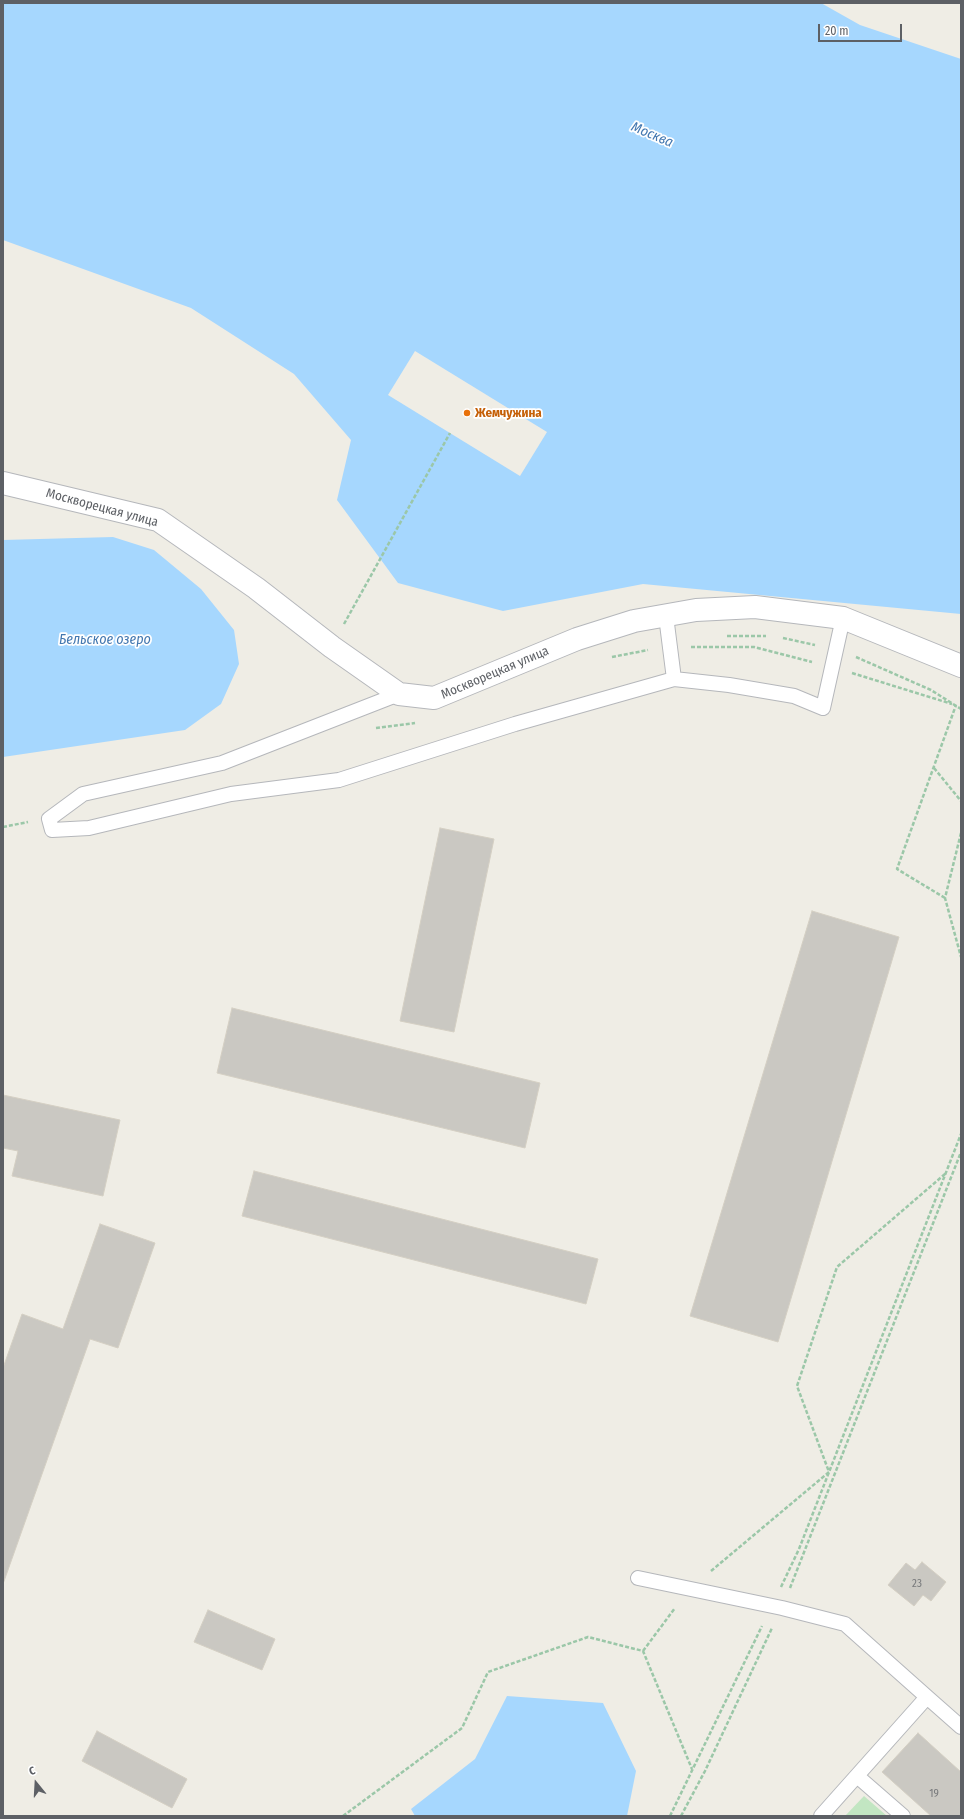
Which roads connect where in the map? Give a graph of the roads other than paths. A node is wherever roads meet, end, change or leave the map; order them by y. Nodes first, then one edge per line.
1 (3, 483) edge
2 (666, 616) junction
3 (843, 618) junction
4 (961, 666) edge
5 (674, 679) junction
6 (399, 694) junction
7 (638, 1578) dead end
8 (927, 1697) junction
9 (961, 1726) edge
10 (856, 1776) junction
11 (821, 1816) edge
12 (903, 1816) edge

1 - 6 street, Москворецкая улица
2 - 3 street, Москворецкая улица
2 - 5 lane
2 - 6 street, Москворецкая улица
3 - 4 street, Москворецкая улица
3 - 5 lane
5 - 6 lane
7 - 8 lane
8 - 9 lane
8 - 10 lane
10 - 11 lane
10 - 12 lane

